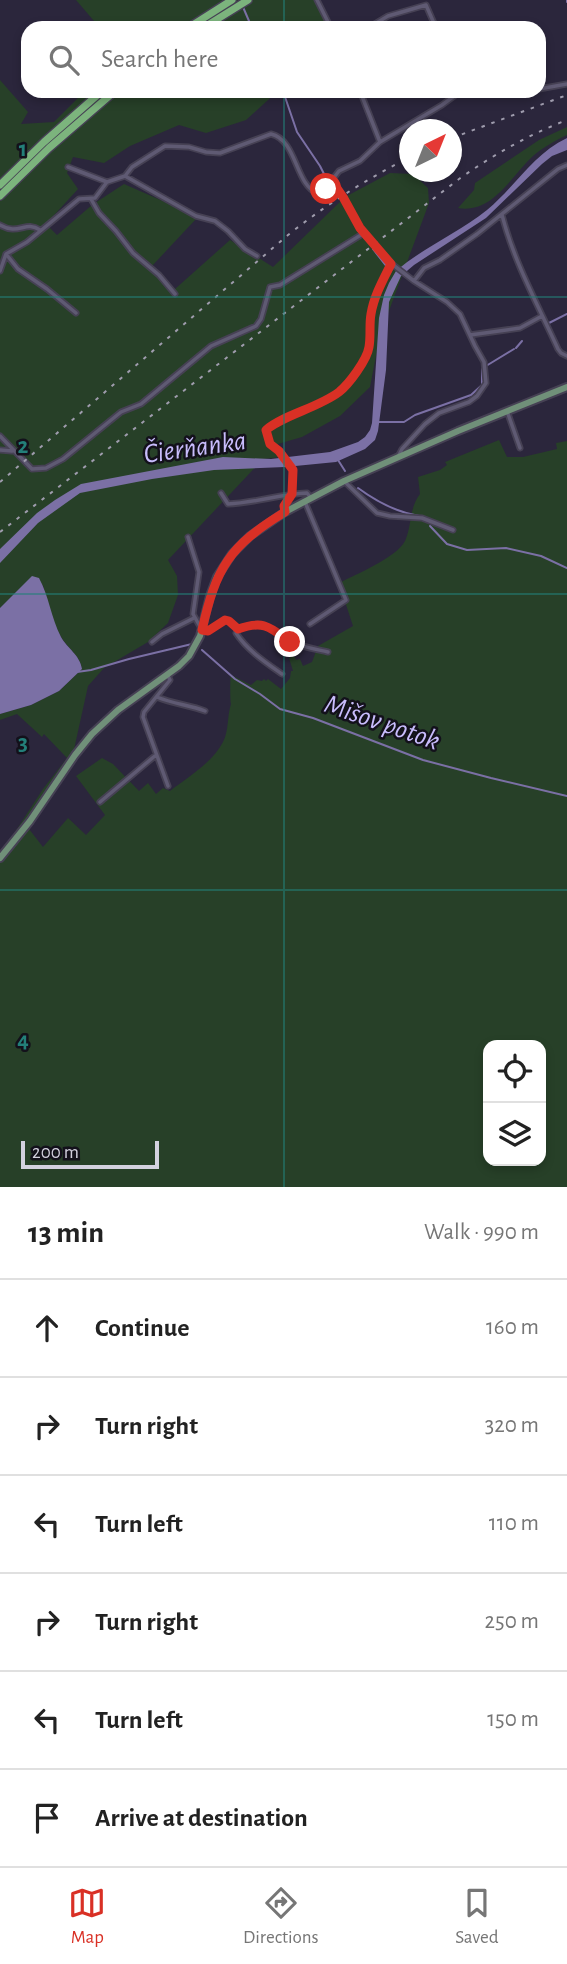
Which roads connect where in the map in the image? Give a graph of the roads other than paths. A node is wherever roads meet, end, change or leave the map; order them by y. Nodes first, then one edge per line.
1 (232, 0) edge
2 (248, 0) edge
3 (317, 0) edge
4 (207, 21) edge
5 (209, 21) edge
6 (328, 21) edge
7 (380, 21) edge
8 (433, 21) edge
9 (567, 84) edge
10 (546, 88) edge
11 (94, 98) edge
12 (107, 98) edge
13 (364, 98) edge
14 (452, 98) edge
15 (380, 142) junction
16 (567, 165) edge
17 (68, 167) dead end
18 (125, 176) junction
19 (332, 181) junction
20 (107, 182) junction
21 (0, 185) edge
22 (0, 196) edge
23 (91, 199) junction
24 (502, 215) junction
25 (0, 225) edge
26 (40, 230) junction
27 (364, 233) junction
28 (6, 254) junction
29 (257, 256) dead end
30 (391, 264) junction
31 (0, 271) edge
32 (413, 280) junction
33 (175, 294) dead end
34 (76, 313) dead end
35 (542, 316) junction
36 (470, 335) junction
37 (567, 356) edge
38 (567, 387) edge
39 (506, 411) junction
40 (0, 436) edge
41 (520, 448) dead end
42 (0, 450) edge
43 (15, 453) junction
44 (398, 457) junction
45 (344, 481) junction
46 (221, 493) dead end
47 (292, 494) junction
48 (308, 499) junction
49 (285, 512) junction
50 (453, 530) dead end
51 (188, 537) dead end
52 (194, 618) junction
53 (310, 624) dead end
54 (238, 629) junction
55 (202, 630) junction
56 (152, 642) dead end
57 (328, 652) dead end
58 (167, 674) junction
59 (282, 674) dead end
60 (157, 697) junction
61 (205, 711) dead end
62 (156, 755) junction
63 (168, 786) dead end
64 (100, 802) dead end
65 (0, 858) edge

1 - 4 highway
2 - 5 highway
3 - 6 street
7 - 8 street
9 - 10 street
11 - 21 highway
12 - 22 highway
13 - 15 street
14 - 15 street
15 - 19 street
16 - 24 street
17 - 20 street
18 - 19 street
18 - 20 street
18 - 29 street
19 - 27 street
20 - 23 street
23 - 26 street
23 - 33 street
24 - 32 street
24 - 35 street
25 - 26 street
26 - 28 street
27 - 30 street
27 - 43 street
28 - 31 street
28 - 34 street
30 - 32 street
30 - 47 street
32 - 36 street
35 - 36 street
35 - 37 street
36 - 44 street
38 - 39 main road
39 - 41 street
39 - 44 main road
40 - 43 street
42 - 43 street
44 - 45 main road
45 - 48 main road
45 - 50 street
46 - 47 street
47 - 48 street
47 - 49 street
48 - 49 main road
48 - 53 street
49 - 55 main road
51 - 52 street
52 - 55 street
52 - 56 street
54 - 55 street
54 - 57 street
54 - 59 street
55 - 58 main road
58 - 60 street
58 - 65 main road
60 - 61 street
60 - 62 street
62 - 63 street
62 - 64 street

